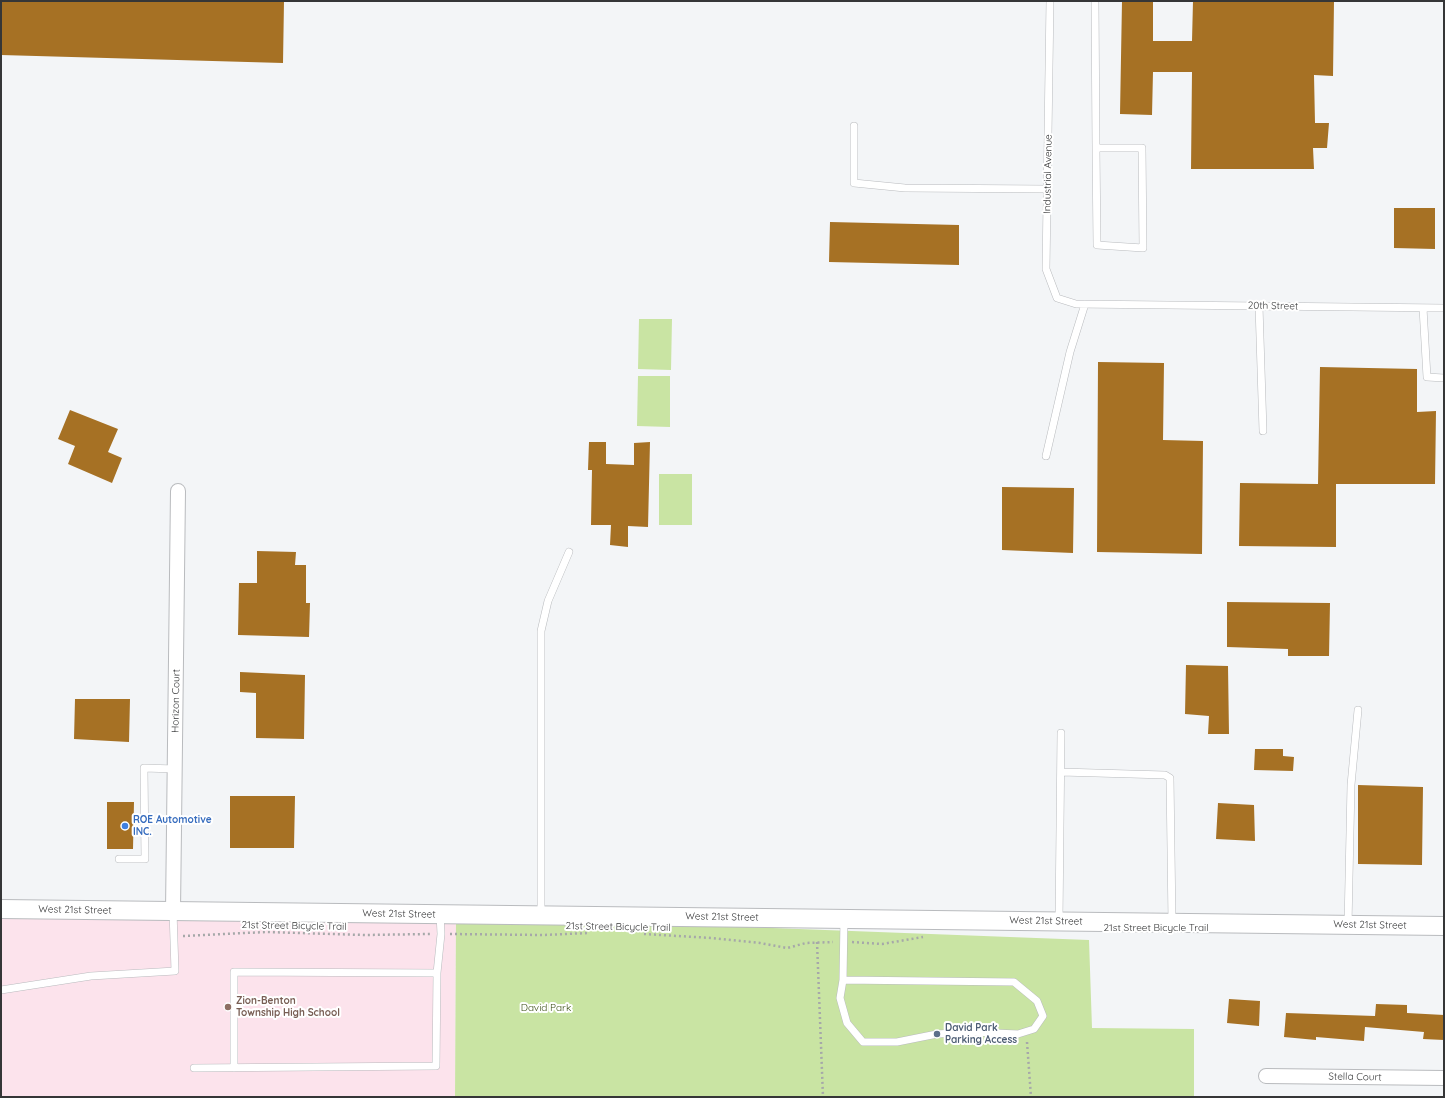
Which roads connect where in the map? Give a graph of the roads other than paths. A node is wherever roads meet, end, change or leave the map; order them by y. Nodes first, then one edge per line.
1 (1050, 1) edge
2 (1094, 1) edge
3 (854, 126) dead end
4 (1096, 148) junction
5 (1047, 189) junction
6 (1085, 304) junction
7 (1103, 304) joint
8 (1259, 306) junction
9 (1423, 308) junction
10 (1444, 308) edge
11 (1444, 378) edge
12 (1263, 431) dead end
13 (1046, 456) dead end
14 (178, 491) dead end
15 (568, 552) dead end
16 (1358, 710) dead end
17 (1061, 733) dead end
18 (175, 769) junction
19 (1061, 772) junction
20 (119, 859) dead end
21 (1, 909) edge
22 (173, 911) junction
23 (440, 914) junction
24 (541, 915) junction
25 (844, 919) junction
26 (1059, 922) junction
27 (1172, 923) junction
28 (1348, 925) junction
29 (1444, 926) edge
30 (437, 973) junction
31 (843, 980) junction
32 (1, 990) edge
33 (194, 1068) dead end
34 (234, 1068) junction
35 (1266, 1076) dead end
36 (1444, 1078) edge

1 - 5 lane, Industrial Avenue
2 - 4 lane
3 - 5 lane
4 - 4 lane
5 - 6 lane, Industrial Avenue
6 - 7 lane, Industrial Avenue
6 - 13 lane
7 - 8 lane, 20th Street
8 - 9 lane, 20th Street
8 - 12 lane
9 - 10 lane, 20th Street
9 - 11 lane
14 - 18 street, Horizon Court
15 - 24 lane
16 - 28 lane
17 - 19 lane
18 - 20 lane
18 - 22 street, Horizon Court
19 - 26 lane
19 - 27 lane
21 - 22 street, West 21st Street
22 - 23 street, West 21st Street
22 - 32 lane
23 - 24 street, West 21st Street
23 - 30 lane
24 - 25 street, West 21st Street
25 - 26 street, West 21st Street
25 - 31 lane
26 - 27 street, West 21st Street
27 - 28 street, West 21st Street
28 - 29 street, West 21st Street
30 - 34 lane
30 - 34 lane
31 - 31 lane
33 - 34 lane
35 - 36 street, Stella Court

